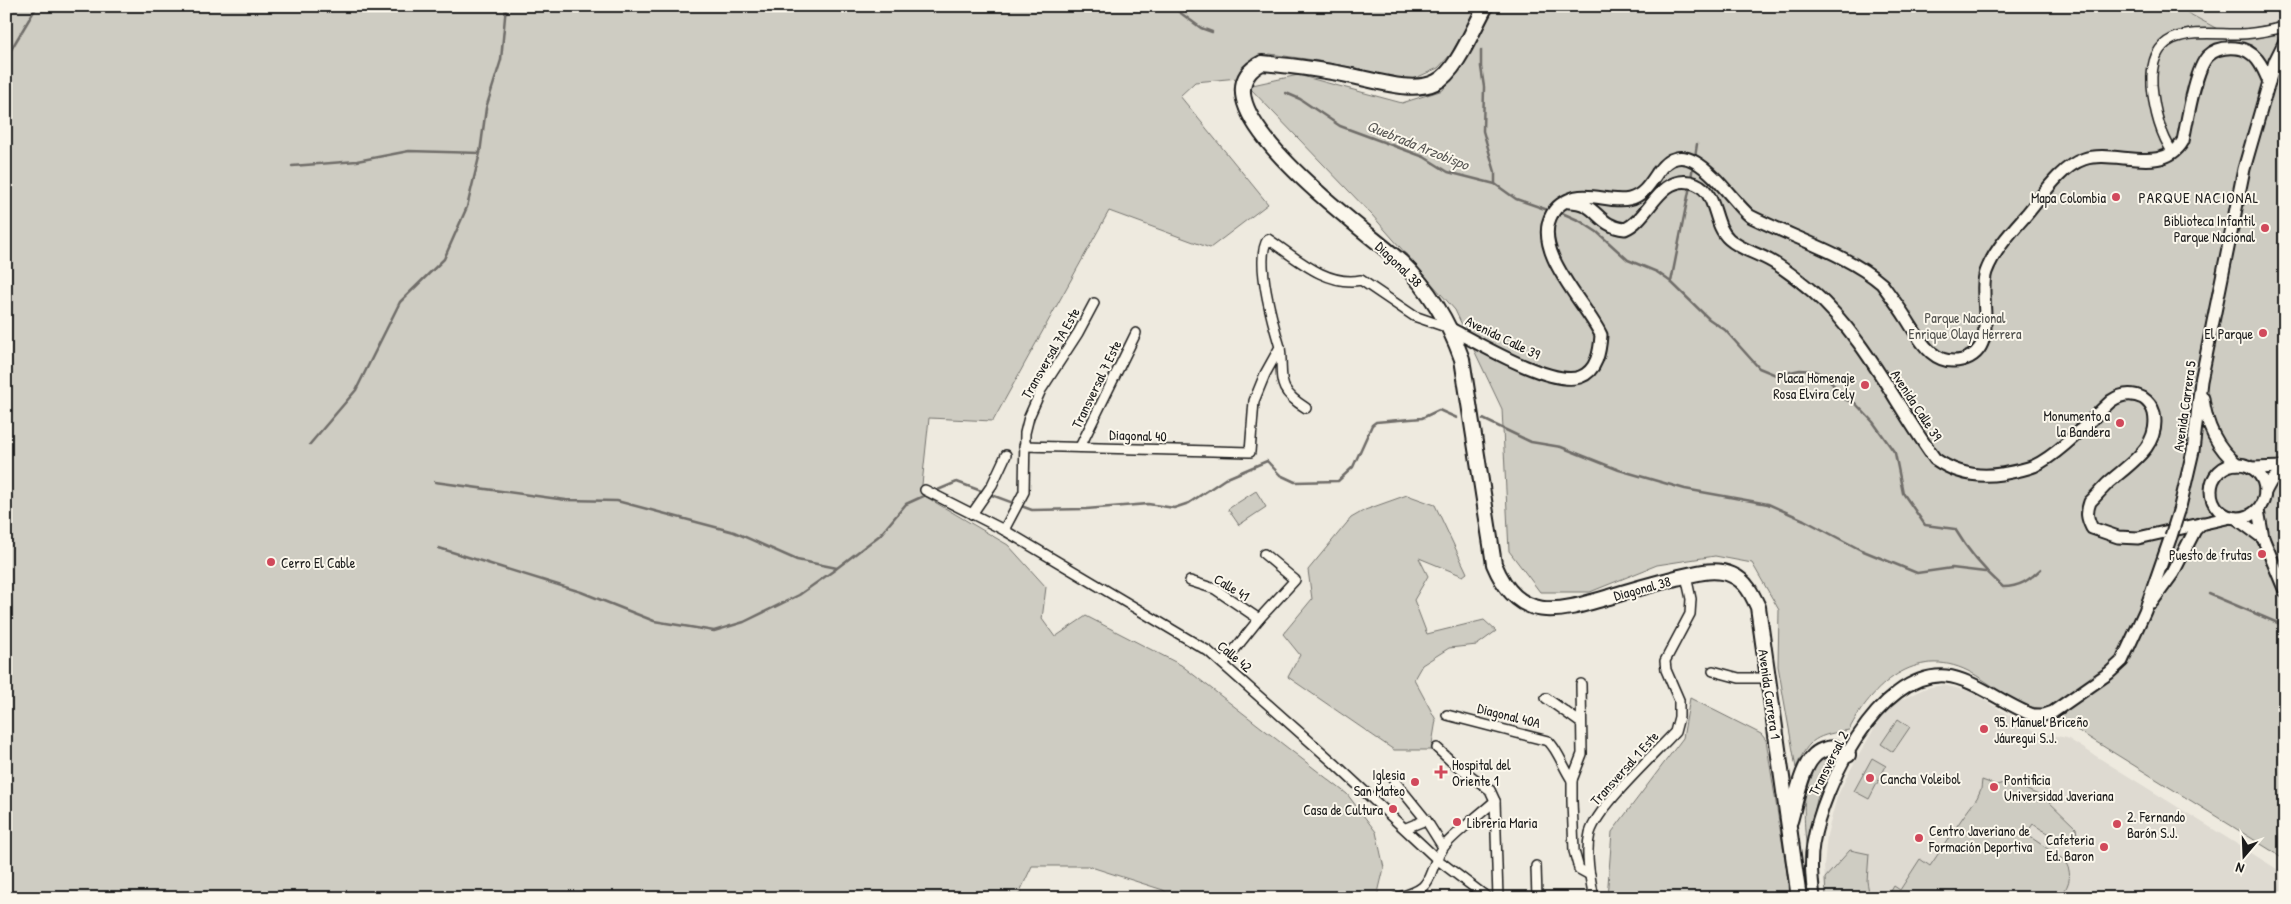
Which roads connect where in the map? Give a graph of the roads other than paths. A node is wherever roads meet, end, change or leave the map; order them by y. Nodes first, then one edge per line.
1 (1486, 6) edge
2 (2285, 27) edge
3 (2285, 41) edge
4 (2269, 82) junction
5 (2173, 153) junction
6 (1562, 203) junction
7 (1094, 303) dead end
8 (1449, 328) junction
9 (1136, 333) dead end
10 (1280, 347) junction
11 (2201, 381) junction
12 (1306, 408) dead end
13 (1024, 446) junction
14 (1080, 447) junction
15 (1006, 455) dead end
16 (2237, 464) junction
17 (2252, 468) junction
18 (2285, 468) edge
19 (925, 490) dead end
20 (2265, 492) junction
21 (2258, 510) junction
22 (972, 514) junction
23 (2234, 518) junction
24 (2202, 523) junction
25 (1004, 530) junction
26 (2263, 538) junction
27 (1264, 554) dead end
28 (1686, 576) junction
29 (1190, 581) dead end
30 (2285, 591) edge
31 (2145, 611) junction
32 (1259, 619) junction
33 (1223, 664) junction
34 (1713, 671) dead end
35 (1768, 678) junction
36 (1581, 684) dead end
37 (1546, 698) dead end
38 (2027, 713) joint
39 (1447, 715) dead end
40 (1581, 723) junction
41 (1437, 748) dead end
42 (1848, 755) junction
43 (1392, 778) dead end
44 (1572, 780) junction
45 (1495, 801) junction
46 (1426, 820) junction
47 (1789, 826) junction
48 (1406, 828) junction
49 (1443, 847) junction
50 (1438, 860) junction
51 (1536, 866) dead end
52 (1795, 870) junction
53 (1590, 875) junction
54 (1396, 898) edge
55 (1488, 898) edge
56 (1498, 898) edge
57 (1537, 898) edge
58 (1594, 898) edge
59 (1798, 898) edge
60 (1806, 898) edge
61 (1814, 898) edge

1 - 8 main road, Diagonal 38
2 - 5 street
3 - 4 street, Avenida Carrera 5
4 - 5 street
4 - 11 street, Avenida Carrera 5
5 - 6 street
6 - 8 street, Avenida Calle 39
6 - 24 street, Avenida Calle 39
7 - 13 street, Transversal 7A Este
8 - 10 street
8 - 28 main road, Diagonal 38
9 - 14 street, Transversal 7 Este
10 - 12 street
10 - 14 street, Diagonal 40
11 - 16 street
11 - 31 street, Avenida Carrera 5, bridge
13 - 14 street, Diagonal 40
13 - 25 street, Transversal 7A Este
15 - 22 street
16 - 17 street
16 - 23 street
17 - 18 street
17 - 20 street
18 - 20 street
19 - 22 street, Calle 42
20 - 21 street
21 - 23 street
21 - 26 street
22 - 25 street, Calle 42
23 - 24 street, Avenida Calle 39
23 - 26 street
24 - 31 street
25 - 33 street, Calle 42
26 - 30 street
27 - 32 street
28 - 35 main road, Avenida Carrera 1
28 - 53 street, Transversal 1 Este
29 - 32 street, Calle 41
31 - 38 street, Avenida Carrera 5
32 - 33 street
33 - 48 street, Calle 42
34 - 35 street
35 - 47 main road, Avenida Carrera 1
36 - 40 street
37 - 40 street
38 - 42 street, Transversal 2
39 - 44 street, Diagonal 40A
40 - 44 street
41 - 45 street
42 - 47 main road
42 - 61 street, Transversal 2
43 - 46 street
44 - 53 street
45 - 49 street
45 - 56 street
46 - 48 street
46 - 49 street
47 - 52 main road, Avenida Carrera 1
48 - 50 street, Calle 42
49 - 50 street
50 - 54 street
50 - 55 street, Calle 42
51 - 57 street
52 - 59 main road, Avenida Carrera 1
52 - 60 main road, Avenida Carrera 1
53 - 58 street, Transversal 1 Este

